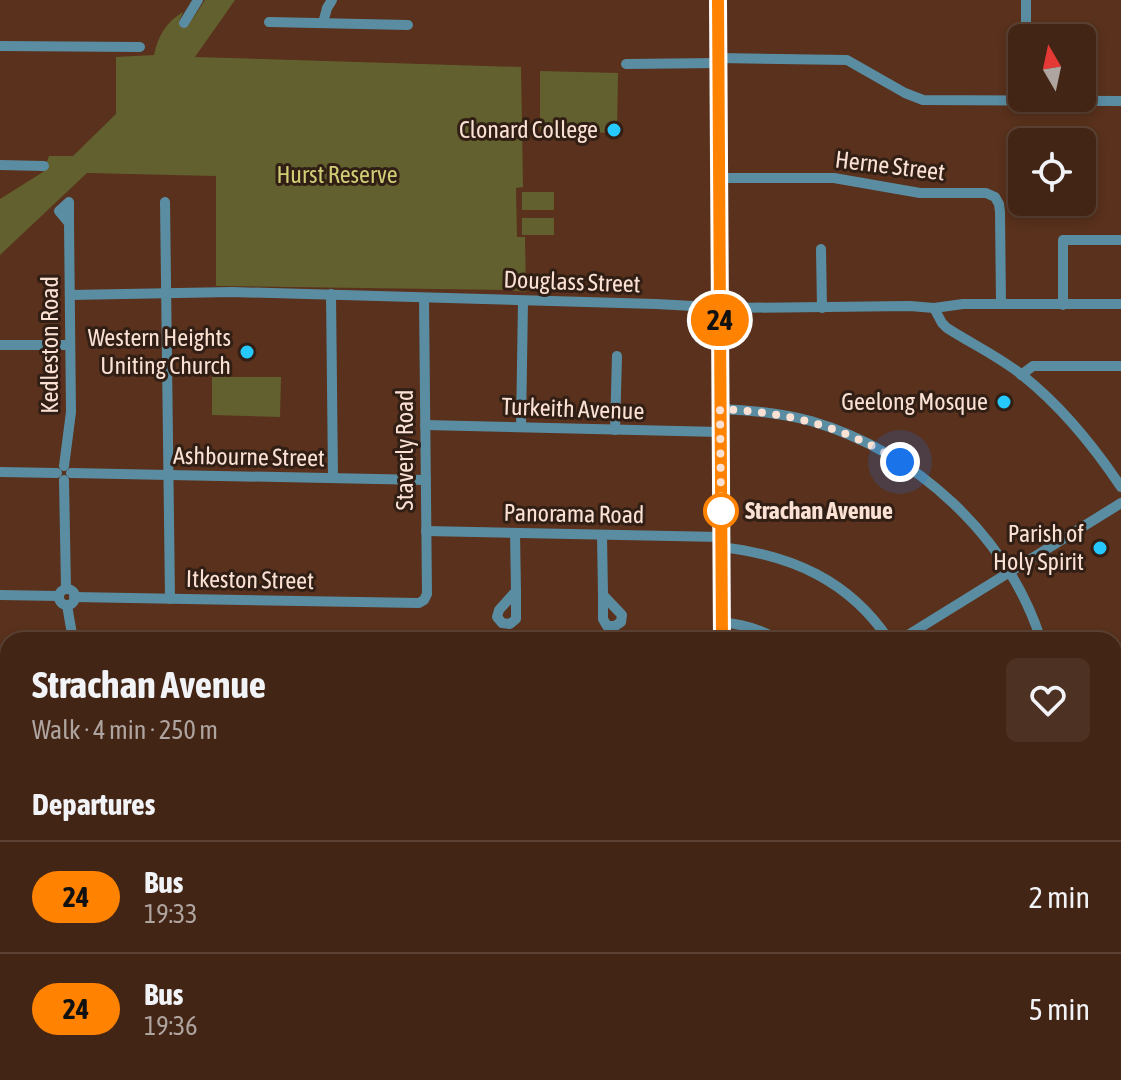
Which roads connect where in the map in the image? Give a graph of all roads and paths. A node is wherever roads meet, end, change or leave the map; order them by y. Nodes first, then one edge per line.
1 (198, 0) edge
2 (332, 0) edge
3 (718, 0) edge
4 (1026, 0) edge
5 (269, 22) dead end
6 (184, 23) dead end
7 (323, 23) junction
8 (1026, 24) edge
9 (408, 25) dead end
10 (0, 46) edge
11 (140, 47) dead end
12 (718, 60) junction
13 (626, 64) dead end
14 (1008, 99) edge
15 (1096, 100) edge
16 (1121, 101) edge
17 (0, 165) edge
18 (44, 166) dead end
19 (719, 178) junction
20 (165, 202) dead end
21 (69, 223) dead end
22 (1121, 240) edge
23 (821, 249) dead end
24 (167, 293) junction
25 (331, 294) junction
26 (70, 295) junction
27 (424, 299) junction
28 (523, 301) junction
29 (1001, 304) junction
30 (1121, 304) edge
31 (1063, 305) junction
32 (720, 307) junction
33 (822, 308) junction
34 (934, 308) junction
35 (0, 345) edge
36 (70, 345) junction
37 (617, 356) dead end
38 (1121, 366) edge
39 (1021, 375) junction
40 (720, 409) junction
41 (425, 425) junction
42 (521, 427) junction
43 (615, 430) junction
44 (720, 432) junction
45 (0, 472) edge
46 (64, 473) junction
47 (169, 476) junction
48 (333, 478) junction
49 (426, 480) junction
50 (1121, 487) edge
51 (1121, 503) edge
52 (426, 531) junction
53 (515, 533) junction
54 (602, 535) junction
55 (721, 542) junction
56 (1010, 572) junction
57 (516, 591) dead end
58 (0, 595) edge
59 (603, 595) dead end
60 (67, 597) junction
61 (170, 599) junction
62 (424, 600) joint
63 (722, 623) junction
64 (72, 632) edge
65 (722, 632) edge
66 (763, 632) edge
67 (882, 632) edge
68 (913, 632) edge
69 (1038, 632) edge

1 - 6 street
2 - 7 street
3 - 12 street
4 - 8 street
5 - 7 street
7 - 9 street
10 - 11 street
12 - 13 street
12 - 14 street
12 - 19 street
15 - 16 street
17 - 18 street
19 - 29 street, Herne Street
19 - 32 street
20 - 24 street
21 - 26 street, Kedleston Road
22 - 31 street
23 - 33 street
24 - 25 street, Douglass Street
24 - 26 street, Douglass Street
24 - 47 street
25 - 27 street, Douglass Street
25 - 48 street
26 - 36 street, Kedleston Road
27 - 28 street, Douglass Street
27 - 41 street, Staverly Road
28 - 32 street, Douglass Street
28 - 42 street
29 - 31 street, Douglass Street
29 - 34 street, Douglass Street
30 - 31 street, Douglass Street
32 - 33 street, Douglass Street
32 - 40 street
33 - 34 street, Douglass Street
34 - 39 street
35 - 36 street
36 - 46 street, Kedleston Road
37 - 43 street
38 - 39 street
39 - 50 street
40 - 44 street
40 - 56 street
41 - 42 street, Turkeith Avenue
41 - 49 street, Staverly Road
42 - 43 street, Turkeith Avenue
43 - 44 street, Turkeith Avenue
44 - 55 street
45 - 46 street, Ashbourne Street
46 - 47 street, Ashbourne Street
46 - 60 street, Kedleston Road
47 - 48 street, Ashbourne Street
47 - 61 street
48 - 49 street, Ashbourne Street
49 - 52 street, Staverly Road
51 - 56 street
52 - 53 street, Panorama Road
52 - 62 street, Staverly Road
53 - 54 street, Panorama Road
53 - 57 street
54 - 55 street, Panorama Road
54 - 59 street
55 - 63 street
55 - 67 street
56 - 68 street
56 - 69 street
58 - 60 street, Itkeston Street
60 - 61 street, Itkeston Street
60 - 64 street, Kedleston Road
61 - 62 street, Itkeston Street
63 - 65 street
63 - 66 street

